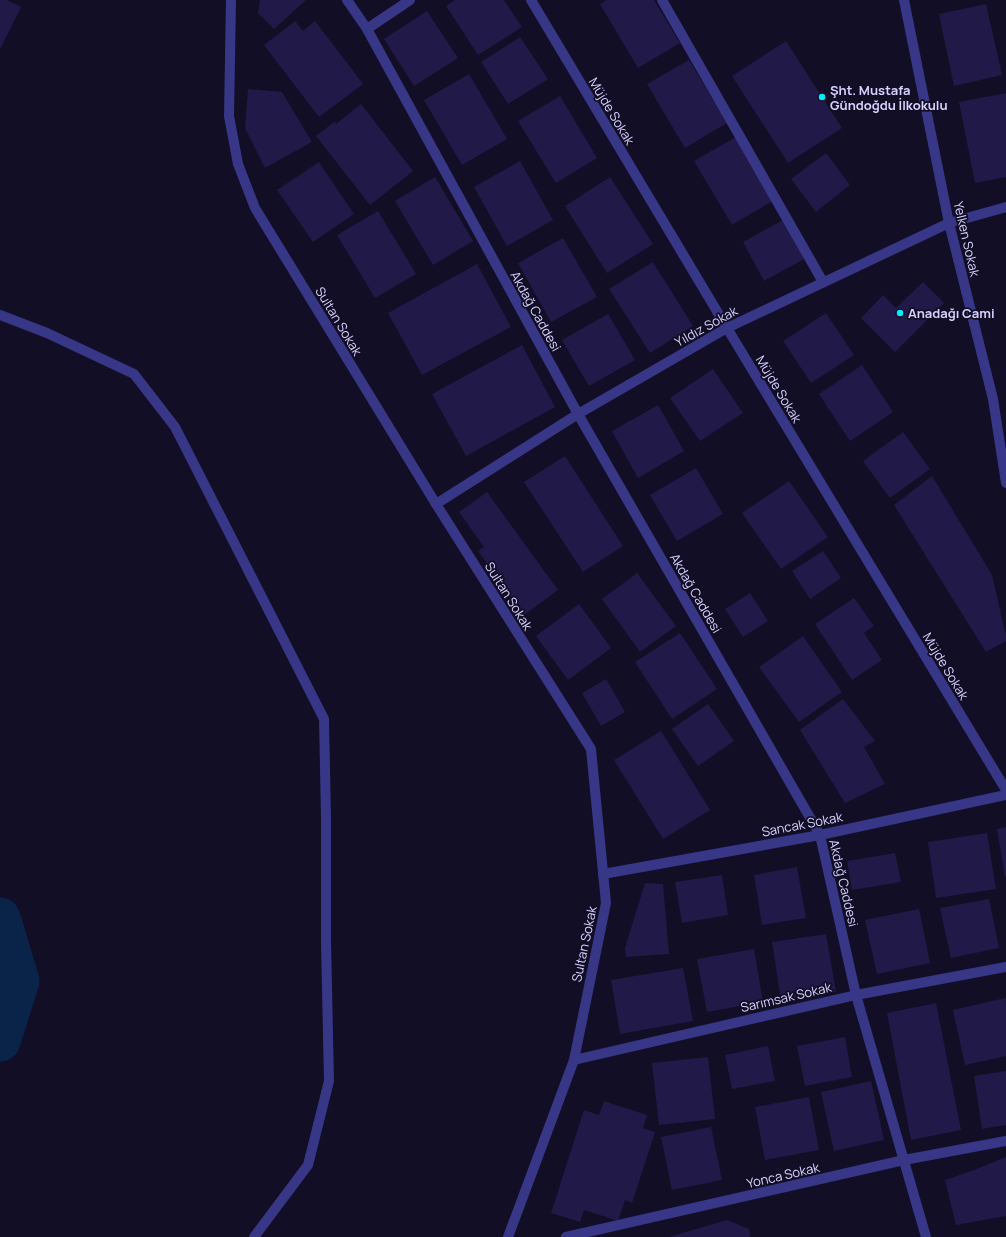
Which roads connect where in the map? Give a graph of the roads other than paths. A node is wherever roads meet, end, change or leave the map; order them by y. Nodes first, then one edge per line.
1 (231, 0) edge
2 (347, 0) edge
3 (410, 0) edge
4 (531, 0) edge
5 (662, 0) edge
6 (904, 0) edge
7 (367, 29) junction
8 (1006, 207) edge
9 (949, 223) junction
10 (823, 282) junction
11 (0, 314) edge
12 (727, 328) junction
13 (578, 414) junction
14 (1006, 483) edge
15 (436, 504) junction
16 (1006, 790) edge
17 (1006, 795) edge
18 (820, 835) junction
19 (603, 874) junction
20 (1006, 967) edge
21 (856, 995) junction
22 (574, 1060) junction
23 (1006, 1141) edge
24 (904, 1160) junction
25 (254, 1237) edge
26 (508, 1237) edge
27 (566, 1237) edge
28 (926, 1237) edge

1 - 15 street, Sultan Sokak
2 - 7 street, Akdağ Caddesi
3 - 7 street
4 - 12 street, Müjde Sokak
5 - 10 street
6 - 9 street, Yelken Sokak
7 - 13 street, Akdağ Caddesi
8 - 9 street, Yıldız Sokak
9 - 10 street, Yıldız Sokak
9 - 14 street, Yelken Sokak
10 - 12 street, Yıldız Sokak
11 - 25 street
12 - 13 street, Yıldız Sokak
12 - 16 street, Müjde Sokak
13 - 15 street, Yıldız Sokak
13 - 18 street, Akdağ Caddesi
15 - 19 street, Sultan Sokak
17 - 18 street, Sancak Sokak
18 - 19 street, Sancak Sokak
18 - 21 street, Akdağ Caddesi
19 - 22 street, Sultan Sokak
20 - 21 street, Sarımsak Sokak
21 - 22 street, Sarımsak Sokak
21 - 24 street, Akdağ Caddesi
22 - 26 street, Sultan Sokak
23 - 24 street, Yonca Sokak
24 - 27 street, Yonca Sokak
24 - 28 street, Akdağ Caddesi

